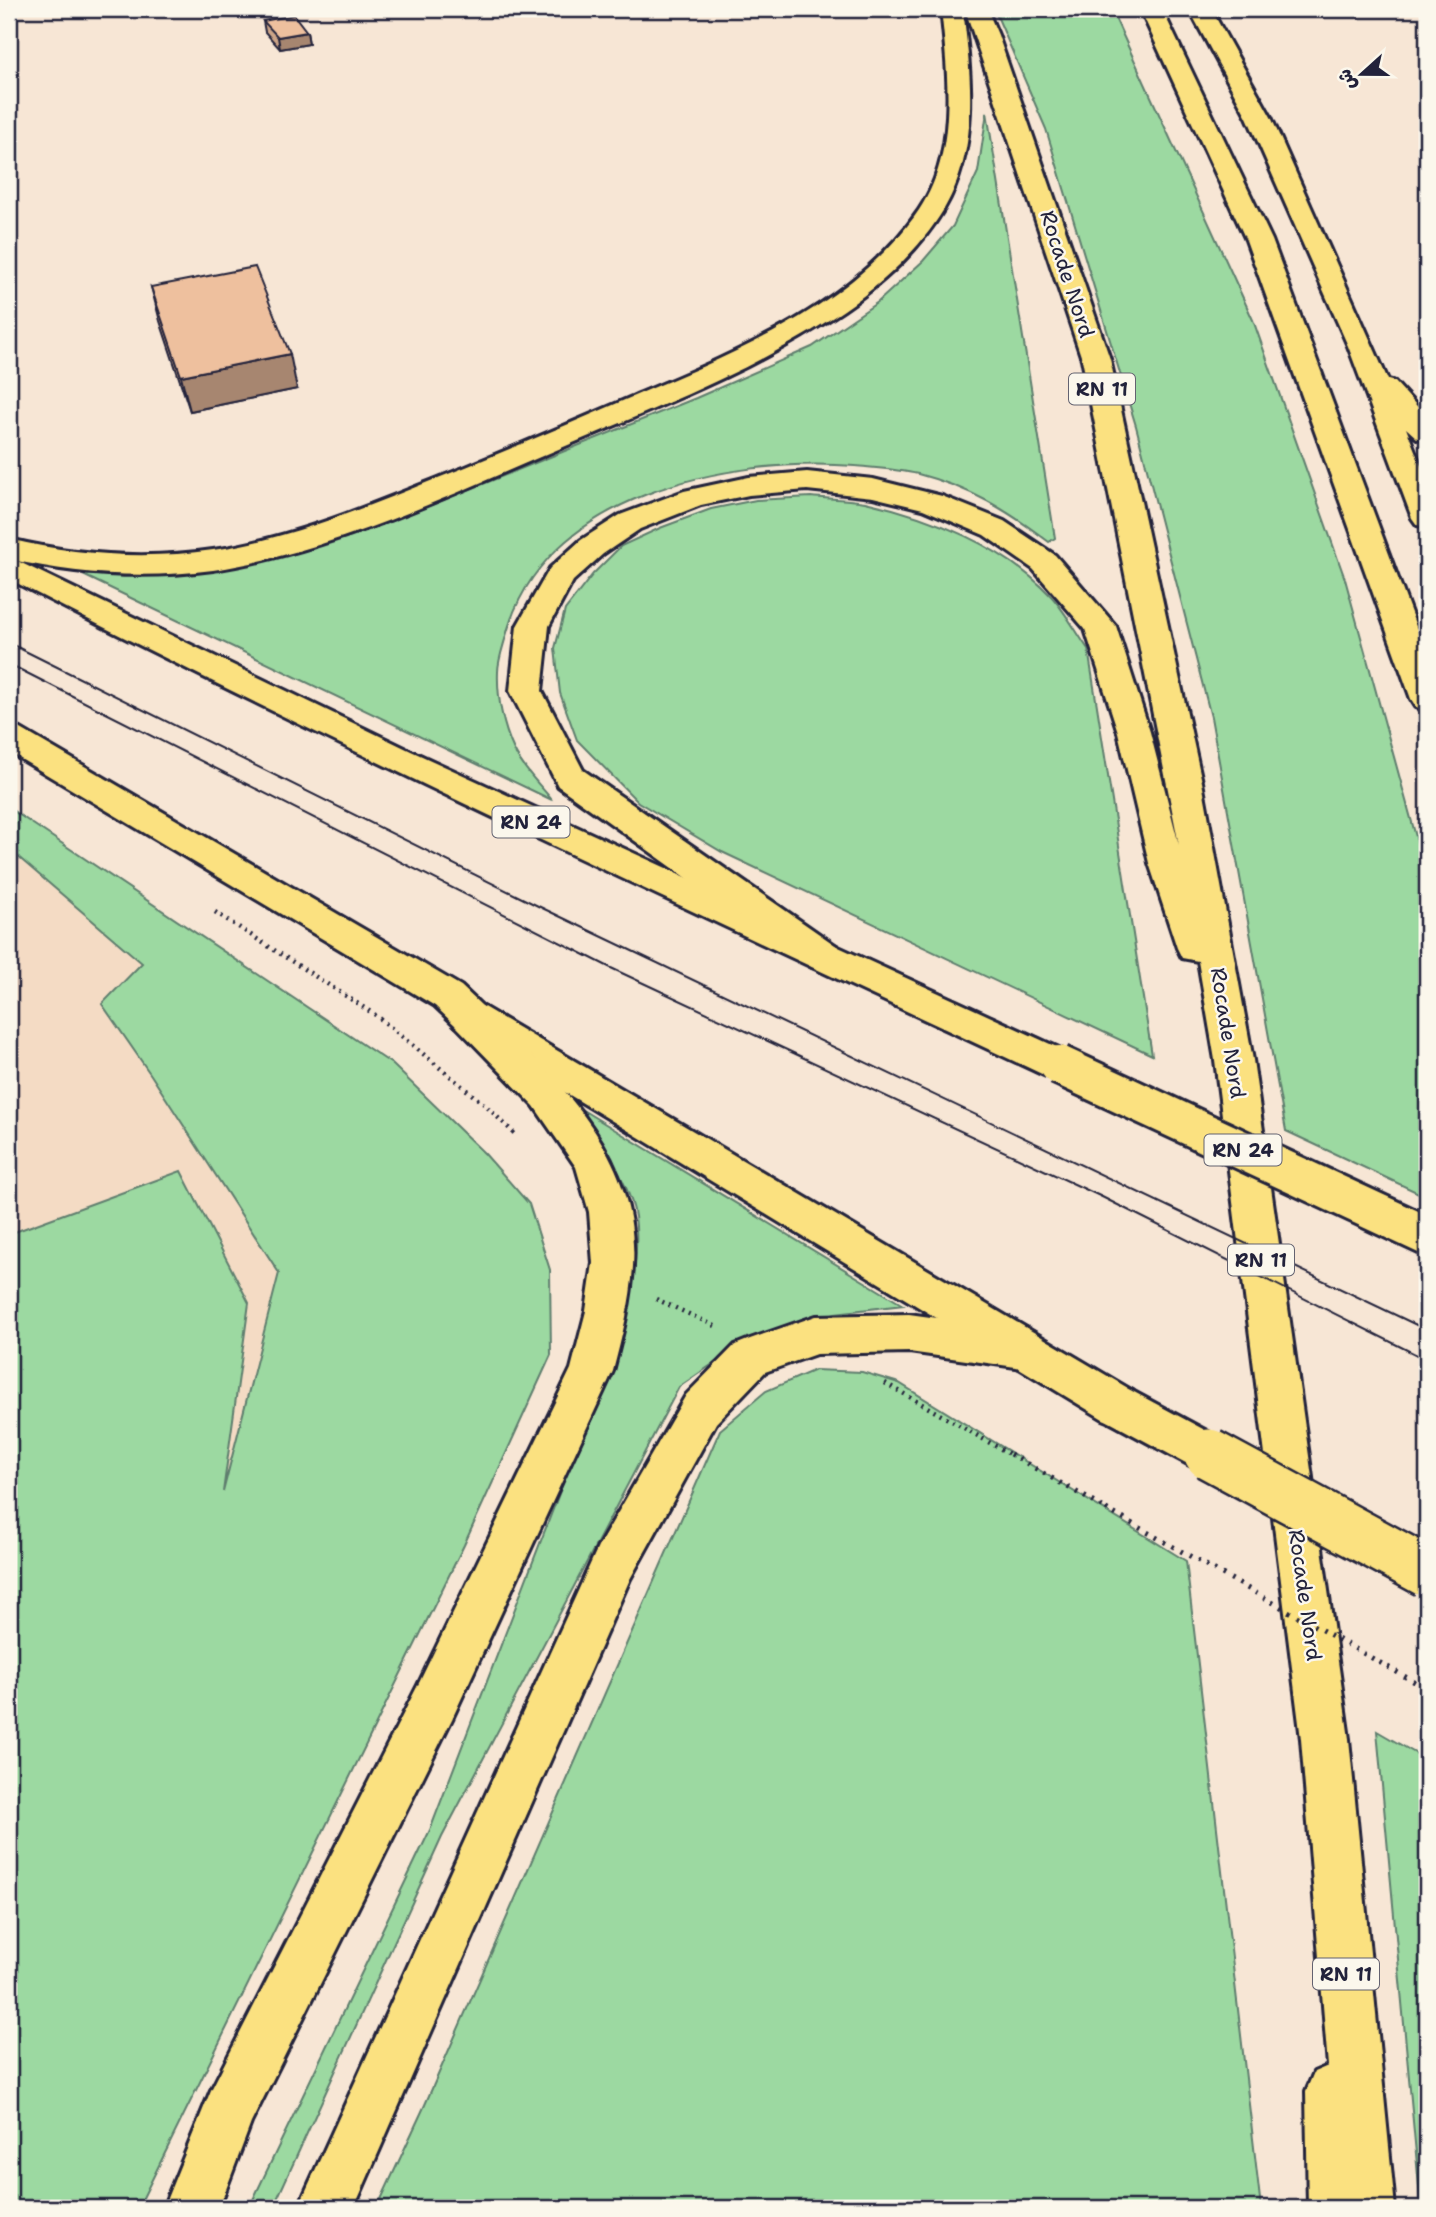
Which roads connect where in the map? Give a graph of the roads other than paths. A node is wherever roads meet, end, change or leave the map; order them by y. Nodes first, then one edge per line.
1 (952, 9) edge
2 (975, 9) edge
3 (1151, 9) edge
4 (1200, 9) edge
5 (1232, 20) dead end
6 (1259, 117) junction
7 (1361, 346) junction
8 (1427, 432) edge
9 (1427, 518) edge
10 (9, 549) edge
11 (9, 567) edge
12 (1427, 699) edge
13 (9, 737) edge
14 (825, 957) junction
15 (469, 1016) junction
16 (1234, 1060) junction
17 (1427, 1236) edge
18 (1023, 1349) junction
19 (1427, 1572) edge
20 (1325, 1739) junction
21 (191, 2208) edge
22 (326, 2208) edge
23 (1336, 2208) edge
24 (1367, 2208) edge

1 - 10 main road
2 - 16 main road, Rocade Nord / RN 11
3 - 12 main road
4 - 6 main road
5 - 6 main road
6 - 7 main road
7 - 8 main road
7 - 9 main road
11 - 14 main road, RN 24
13 - 15 main road
14 - 16 main road
14 - 17 main road, RN 24, bridge
15 - 18 main road
15 - 21 main road
16 - 20 main road, Rocade Nord / RN 11
18 - 19 main road, bridge
18 - 22 main road
20 - 23 main road
20 - 24 main road, Rocade Nord / RN 11

